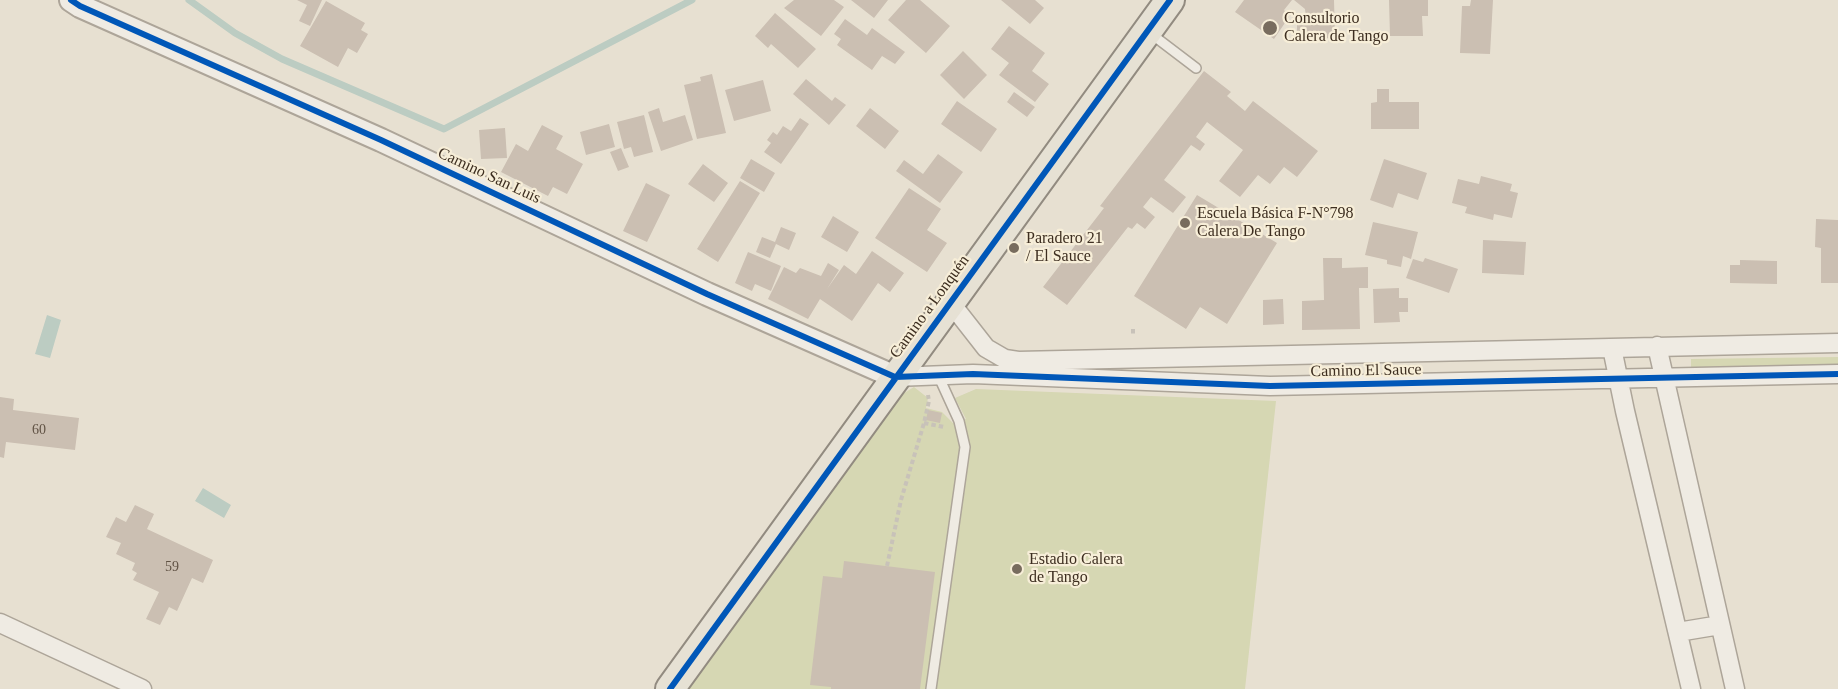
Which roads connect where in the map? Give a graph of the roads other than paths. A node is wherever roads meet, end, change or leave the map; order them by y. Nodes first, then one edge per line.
1 (71, 0) edge
2 (1170, 0) edge
3 (1148, 32) junction
4 (1196, 68) dead end
5 (950, 302) junction
6 (1838, 343) edge
7 (1657, 346) junction
8 (986, 348) junction
9 (1612, 348) junction
10 (973, 374) junction
11 (1838, 374) edge
12 (938, 375) junction
13 (895, 377) junction
14 (1664, 377) junction
15 (1618, 379) junction
16 (0, 623) edge
17 (1720, 625) junction
18 (1678, 632) junction
19 (142, 689) edge
20 (670, 689) edge
21 (932, 689) edge
22 (1691, 689) edge
23 (1735, 689) edge

1 - 13 street, Camino San Luis
2 - 3 main road, Camino a Lonquén
3 - 4 lane
3 - 5 main road, Camino a Lonquén
5 - 8 street, Camino El Sauce
5 - 13 main road, Camino a Lonquén
6 - 7 street, Camino El Sauce
7 - 9 street, Camino El Sauce
7 - 14 street
8 - 9 street, Camino El Sauce
8 - 10 street
9 - 15 street
10 - 12 street, Camino El Sauce
10 - 15 street, Camino El Sauce
11 - 14 street, Camino El Sauce
12 - 13 street, Camino El Sauce
12 - 21 lane
13 - 20 main road, Camino a Lonquén
14 - 15 street, Camino El Sauce
14 - 17 street
15 - 18 street
16 - 19 street
17 - 18 street
17 - 23 street
18 - 22 street

